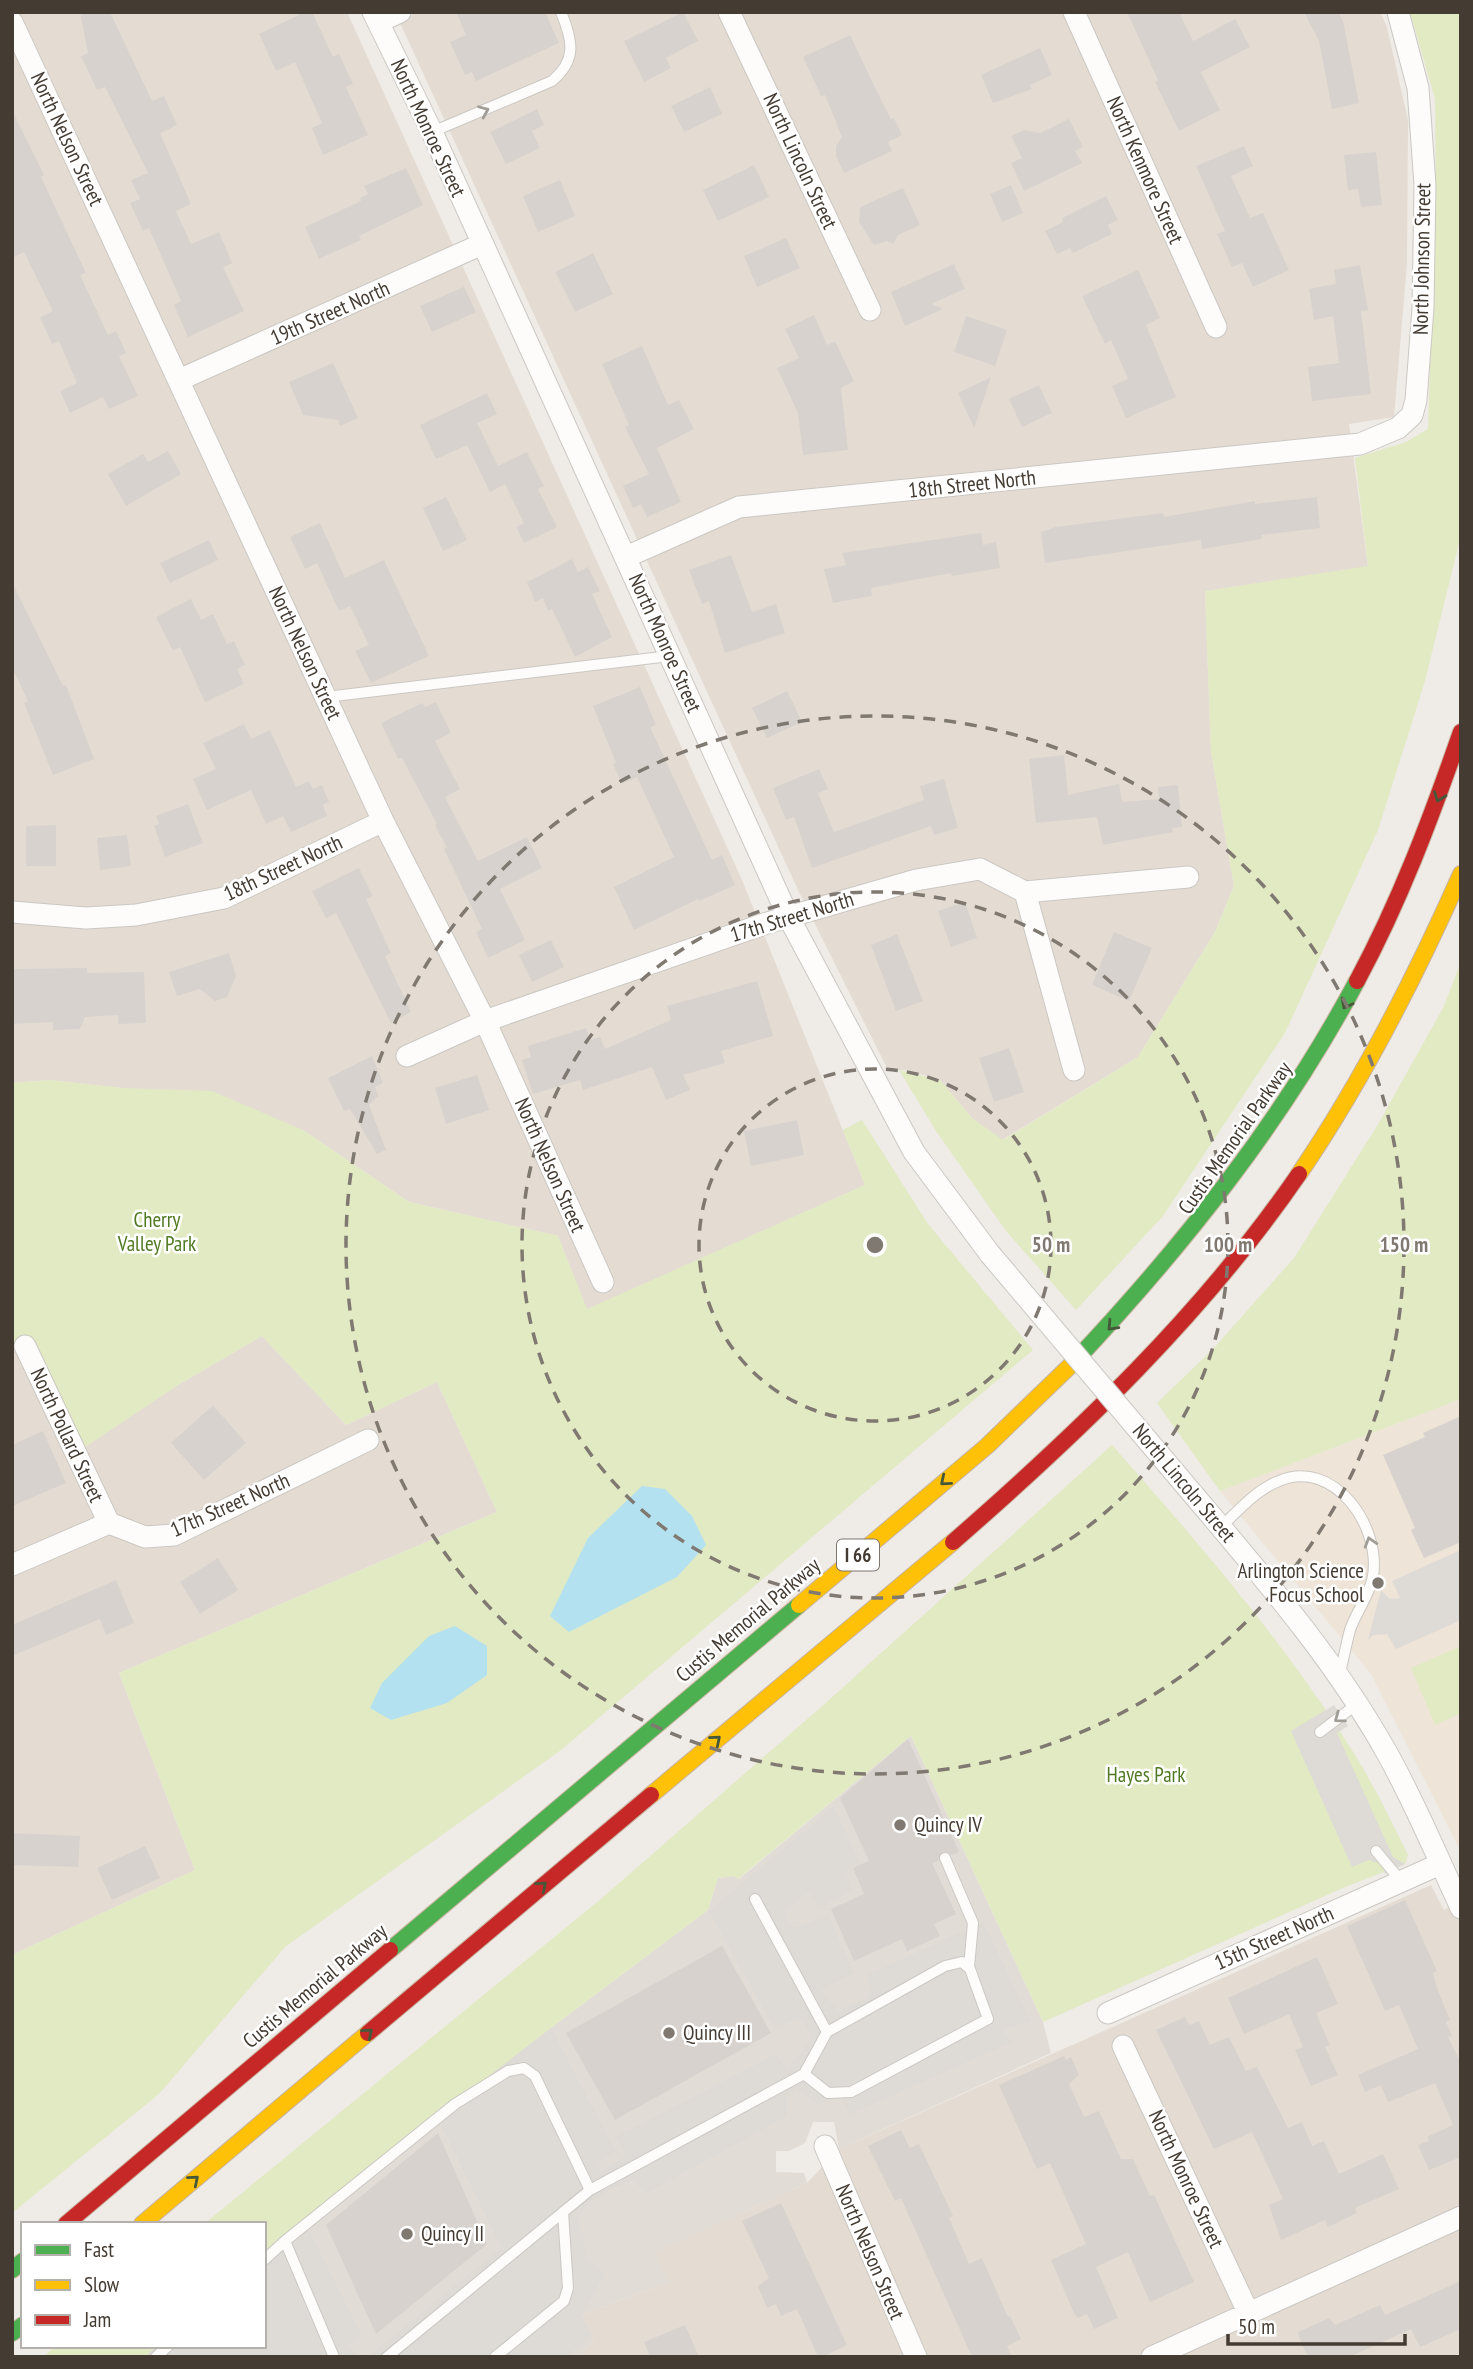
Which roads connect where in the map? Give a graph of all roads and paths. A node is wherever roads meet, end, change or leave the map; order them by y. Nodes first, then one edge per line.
1 (400, 12) edge
2 (561, 12) edge
3 (729, 12) edge
4 (1074, 12) edge
5 (1398, 12) edge
6 (376, 17) edge
7 (12, 22) edge
8 (432, 132) junction
9 (480, 245) junction
10 (870, 310) dead end
11 (1216, 327) dead end
12 (179, 380) junction
13 (1328, 447) joint
14 (626, 557) junction
15 (670, 656) junction
16 (326, 697) junction
17 (1461, 732) edge
18 (383, 821) junction
19 (1461, 874) edge
20 (1188, 877) dead end
21 (1025, 892) junction
22 (12, 912) edge
23 (788, 916) junction
24 (485, 1021) junction
25 (407, 1056) dead end
26 (1074, 1070) dead end
27 (990, 1254) joint
28 (603, 1282) dead end
29 (25, 1346) dead end
30 (368, 1440) dead end
31 (109, 1523) junction
32 (1221, 1527) junction
33 (12, 1565) edge
34 (1339, 1677) junction
35 (1357, 1704) junction
36 (1320, 1731) dead end
37 (1376, 1851) dead end
38 (945, 1858) dead end
39 (1440, 1864) junction
40 (1401, 1881) junction
41 (755, 1899) dead end
42 (1461, 1908) edge
43 (969, 1967) junction
44 (1108, 2013) dead end
45 (827, 2032) junction
46 (1123, 2046) dead end
47 (804, 2074) junction
48 (825, 2146) dead end
49 (590, 2190) junction
50 (562, 2212) junction
51 (1461, 2217) edge
52 (68, 2222) edge
53 (144, 2222) edge
54 (285, 2241) junction
55 (266, 2258) edge
56 (1248, 2312) junction
57 (334, 2357) edge
58 (388, 2357) edge
59 (495, 2357) edge
60 (916, 2357) edge
61 (1152, 2357) edge

1 - 6 street
8 -> 2 lane
3 - 10 street, North Lincoln Street
4 - 11 street, North Kenmore Street
5 - 13 street, North Johnson Street
6 - 8 street, North Monroe Street
7 - 12 street, North Nelson Street
8 - 9 street, North Monroe Street
9 - 12 street, 19th Street North
9 - 14 street, North Monroe Street
12 - 16 street, North Nelson Street
13 - 14 street, 18th Street North
14 - 15 street, North Monroe Street
15 - 16 lane
15 - 23 street, North Monroe Street
16 - 18 street, North Nelson Street
17 -> 52 highway, Custis Memorial Parkway / I 66
18 - 22 street, 18th Street North
18 - 24 street, North Nelson Street
53 -> 19 highway, I 66
20 - 21 street
21 - 23 street, 17th Street North
21 - 26 street
23 - 24 street, 17th Street North
23 - 27 street, North Monroe Street
24 - 25 street, 17th Street North
24 - 28 street, North Nelson Street
27 - 32 street, North Lincoln Street, bridge
29 - 31 street, North Pollard Street
30 - 31 street, 17th Street North
31 - 33 street
32 - 34 street, North Lincoln Street
34 -> 32 lane
34 - 35 street, North Lincoln Street
35 -> 36 lane
35 - 39 street, North Lincoln Street
37 - 40 lane
38 - 43 lane
39 - 40 street, 15th Street North
39 - 42 street, North Lincoln Street
40 - 44 street, 15th Street North
41 - 45 lane
43 - 45 lane
43 - 47 lane
45 - 47 lane
46 - 56 street, North Monroe Street
47 - 49 lane
48 - 60 street, North Nelson Street
49 - 50 lane
49 - 54 lane
50 - 58 lane
50 - 59 lane
51 - 56 street
54 - 55 lane
54 - 57 lane
56 - 61 street

